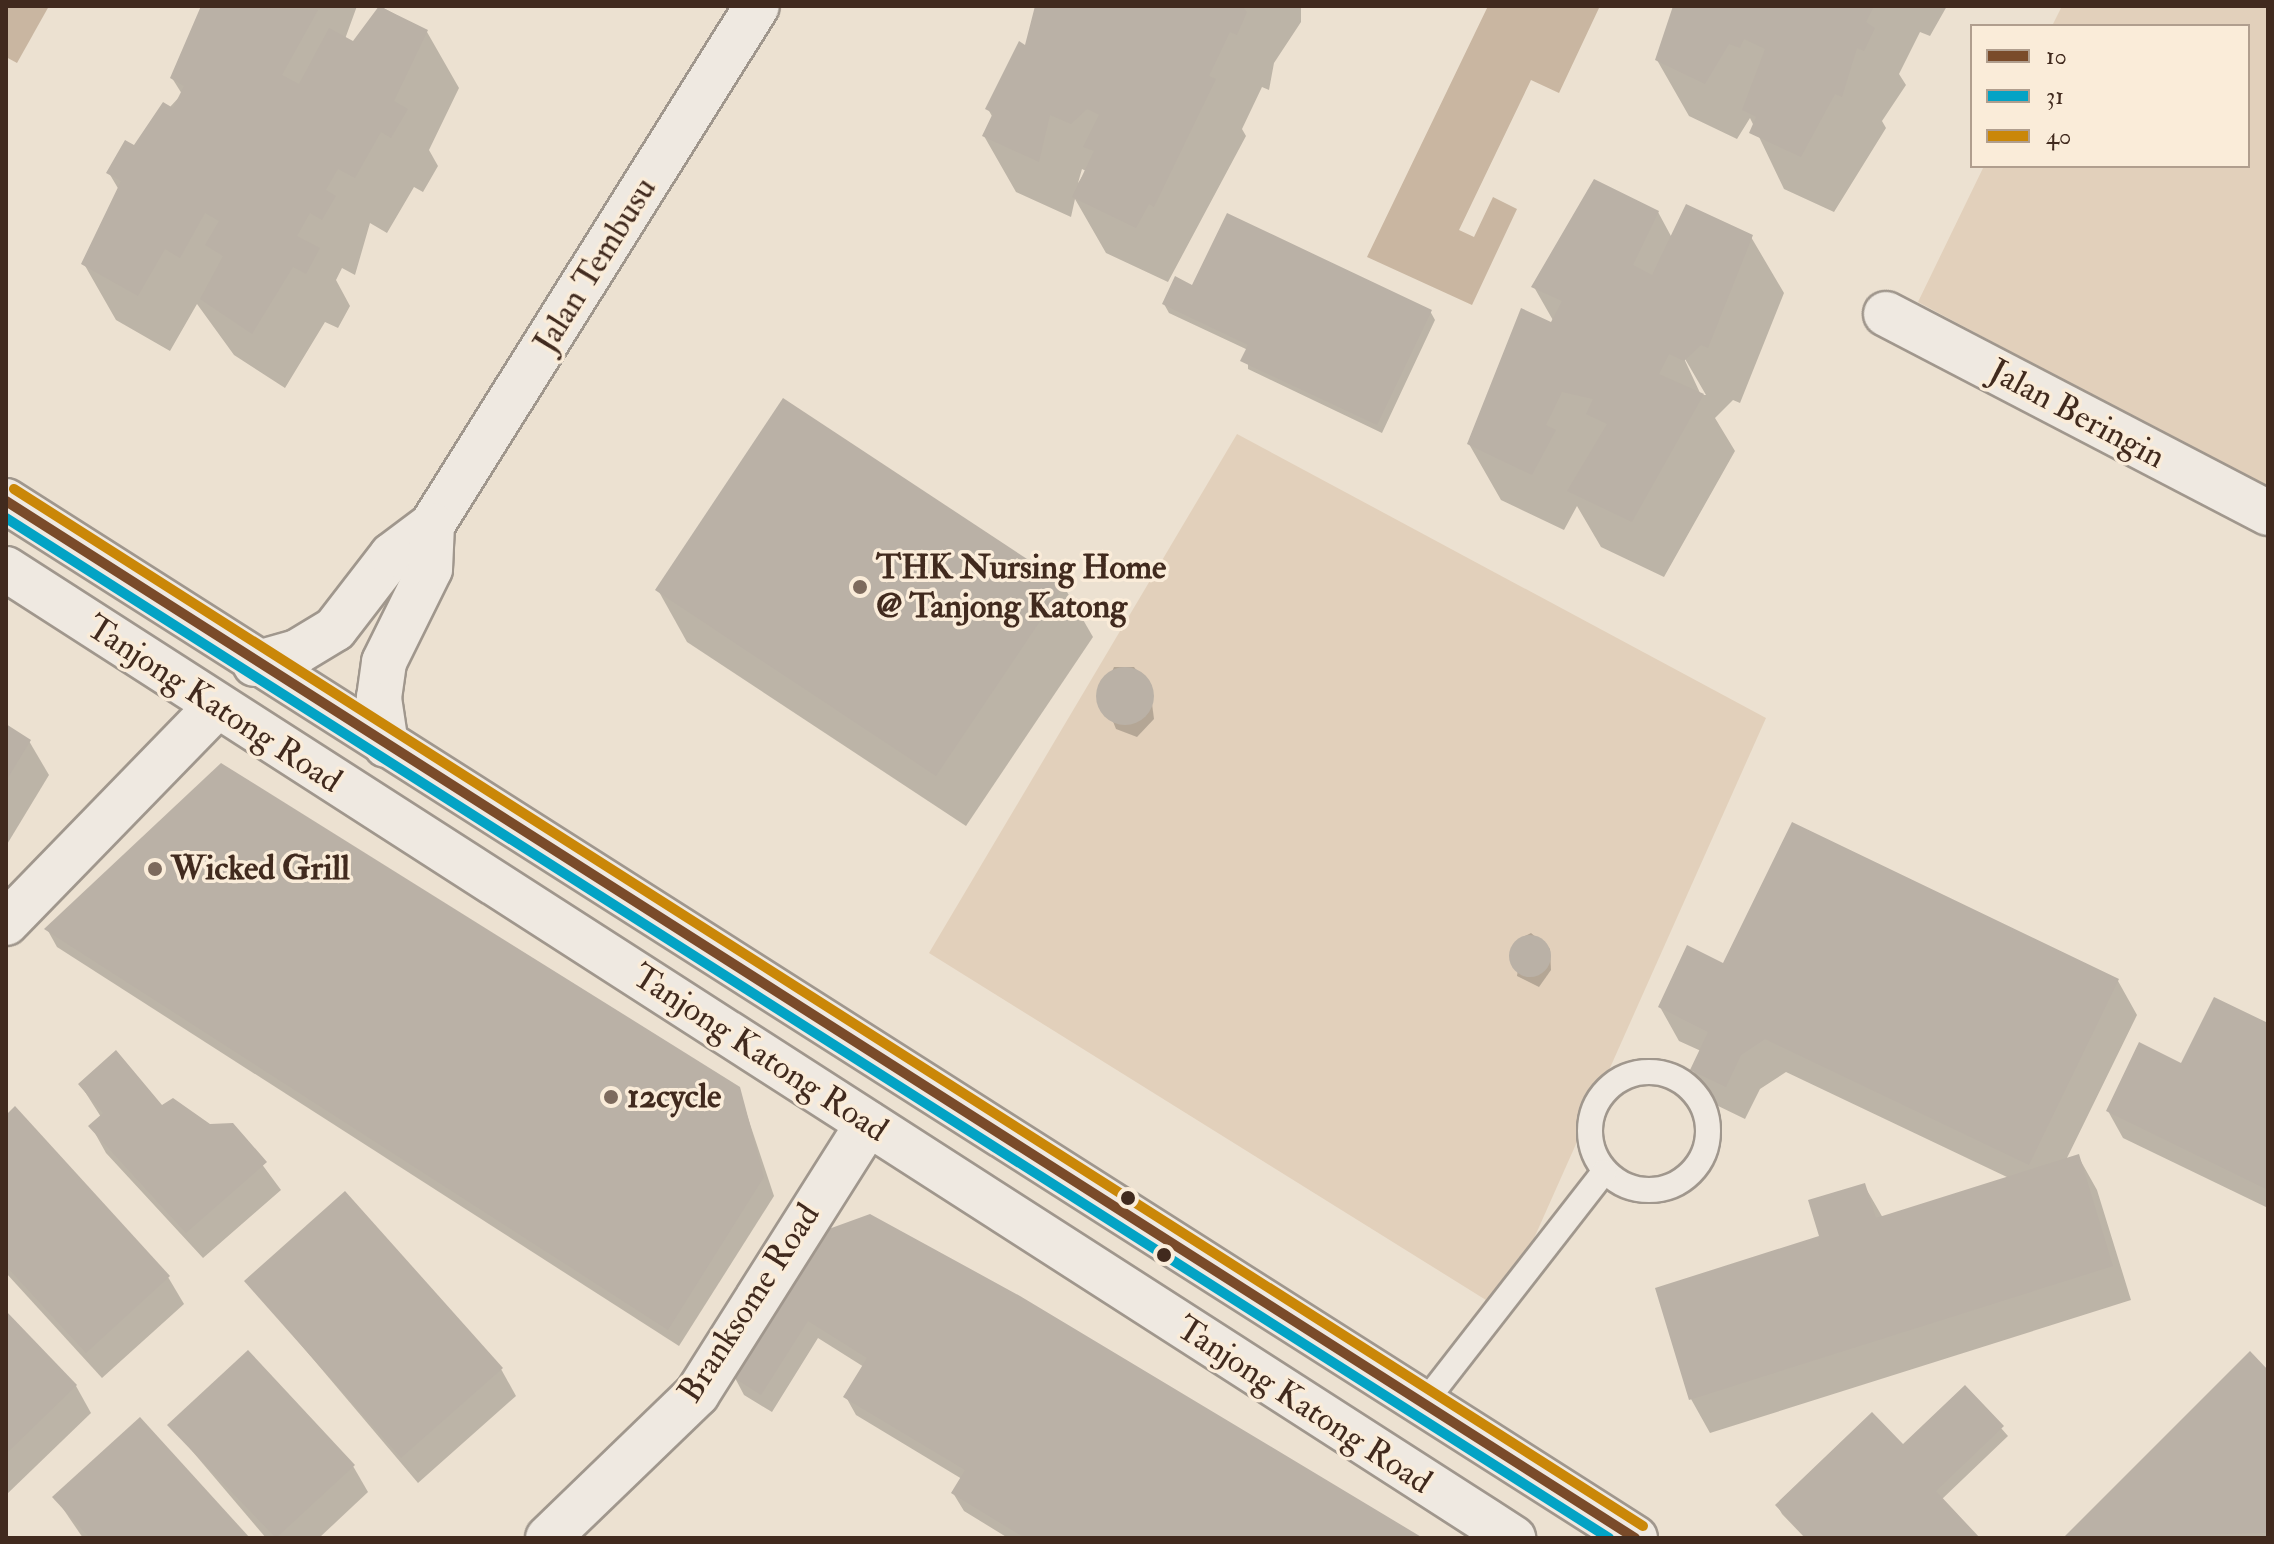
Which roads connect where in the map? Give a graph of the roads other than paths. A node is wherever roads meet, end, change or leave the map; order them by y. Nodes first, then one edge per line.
1 (757, 6) edge
2 (1886, 314) dead end
3 (6, 501) edge
4 (2268, 513) edge
5 (432, 525) junction
6 (6, 569) edge
7 (255, 664) junction
8 (216, 707) junction
9 (386, 745) junction
10 (6, 923) edge
11 (868, 1124) junction
12 (1604, 1172) junction
13 (1425, 1402) junction
14 (548, 1538) edge
15 (1513, 1538) edge
16 (1635, 1538) edge

1 - 5 main road, Jalan Tembusu
2 - 4 main road, Jalan Beringin
3 - 7 main road, Tanjong Katong Road
5 - 7 main road
5 - 9 main road
6 - 8 main road, Tanjong Katong Road
7 - 9 main road, Tanjong Katong Road
8 - 10 main road
8 - 11 main road, Tanjong Katong Road
9 - 13 main road, Tanjong Katong Road
11 - 14 main road, Branksome Road
11 - 15 main road, Tanjong Katong Road
12 - 12 lane
12 - 13 lane
13 - 16 main road, Tanjong Katong Road

